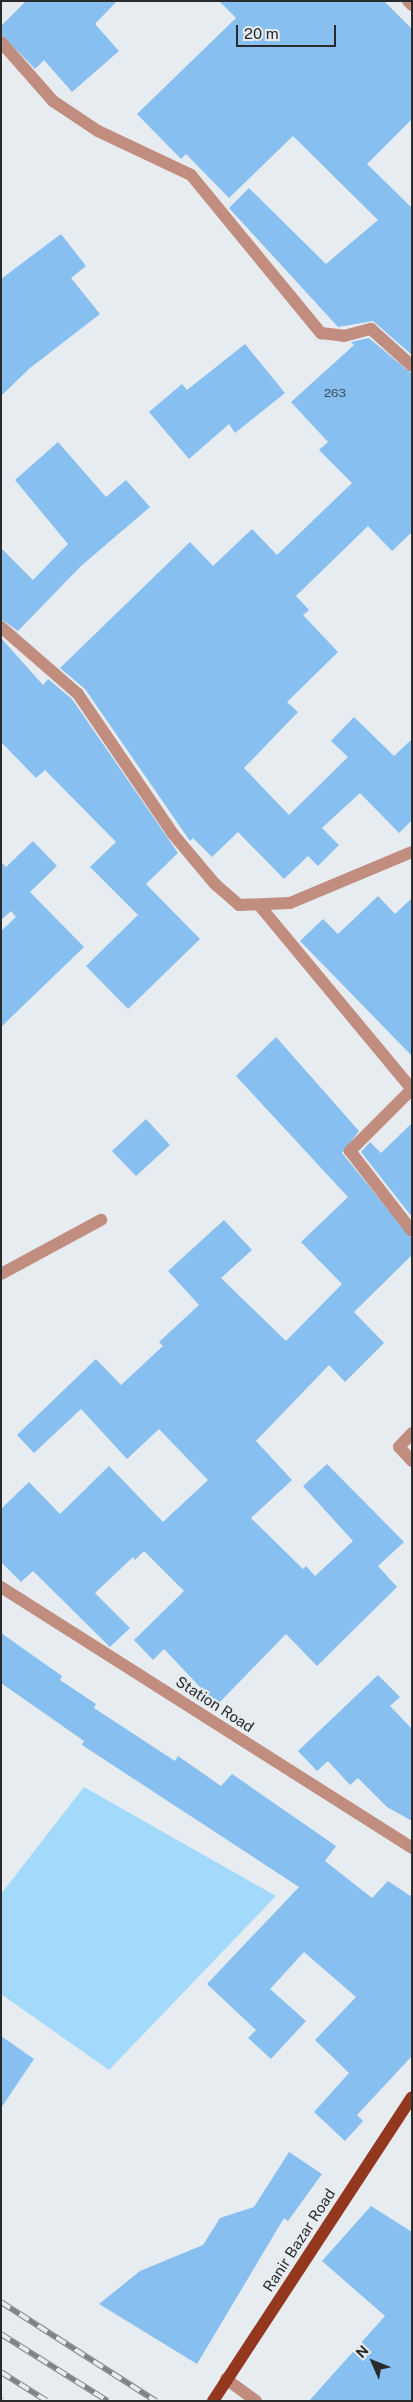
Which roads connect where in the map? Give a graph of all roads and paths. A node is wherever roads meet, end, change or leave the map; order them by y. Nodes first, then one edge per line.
1 (408, 1) edge
2 (412, 6) edge
3 (1, 42) edge
4 (412, 366) edge
5 (1, 627) edge
6 (412, 852) edge
7 (259, 904) junction
8 (412, 1089) edge
9 (101, 1220) dead end
10 (412, 1231) edge
11 (1, 1274) edge
12 (412, 1433) edge
13 (412, 1461) edge
14 (1, 1587) edge
15 (412, 1848) edge
16 (412, 2097) edge
17 (226, 2379) junction
18 (213, 2401) edge
19 (256, 2401) edge

1 - 2 street
3 - 4 street
5 - 7 street
6 - 7 street
7 - 8 street
8 - 10 street
9 - 11 street
12 - 13 street
14 - 15 street, Station Road
16 - 17 main road, Ranir Bazar Road
17 - 18 main road, Ranir Bazar Road
17 - 19 street

